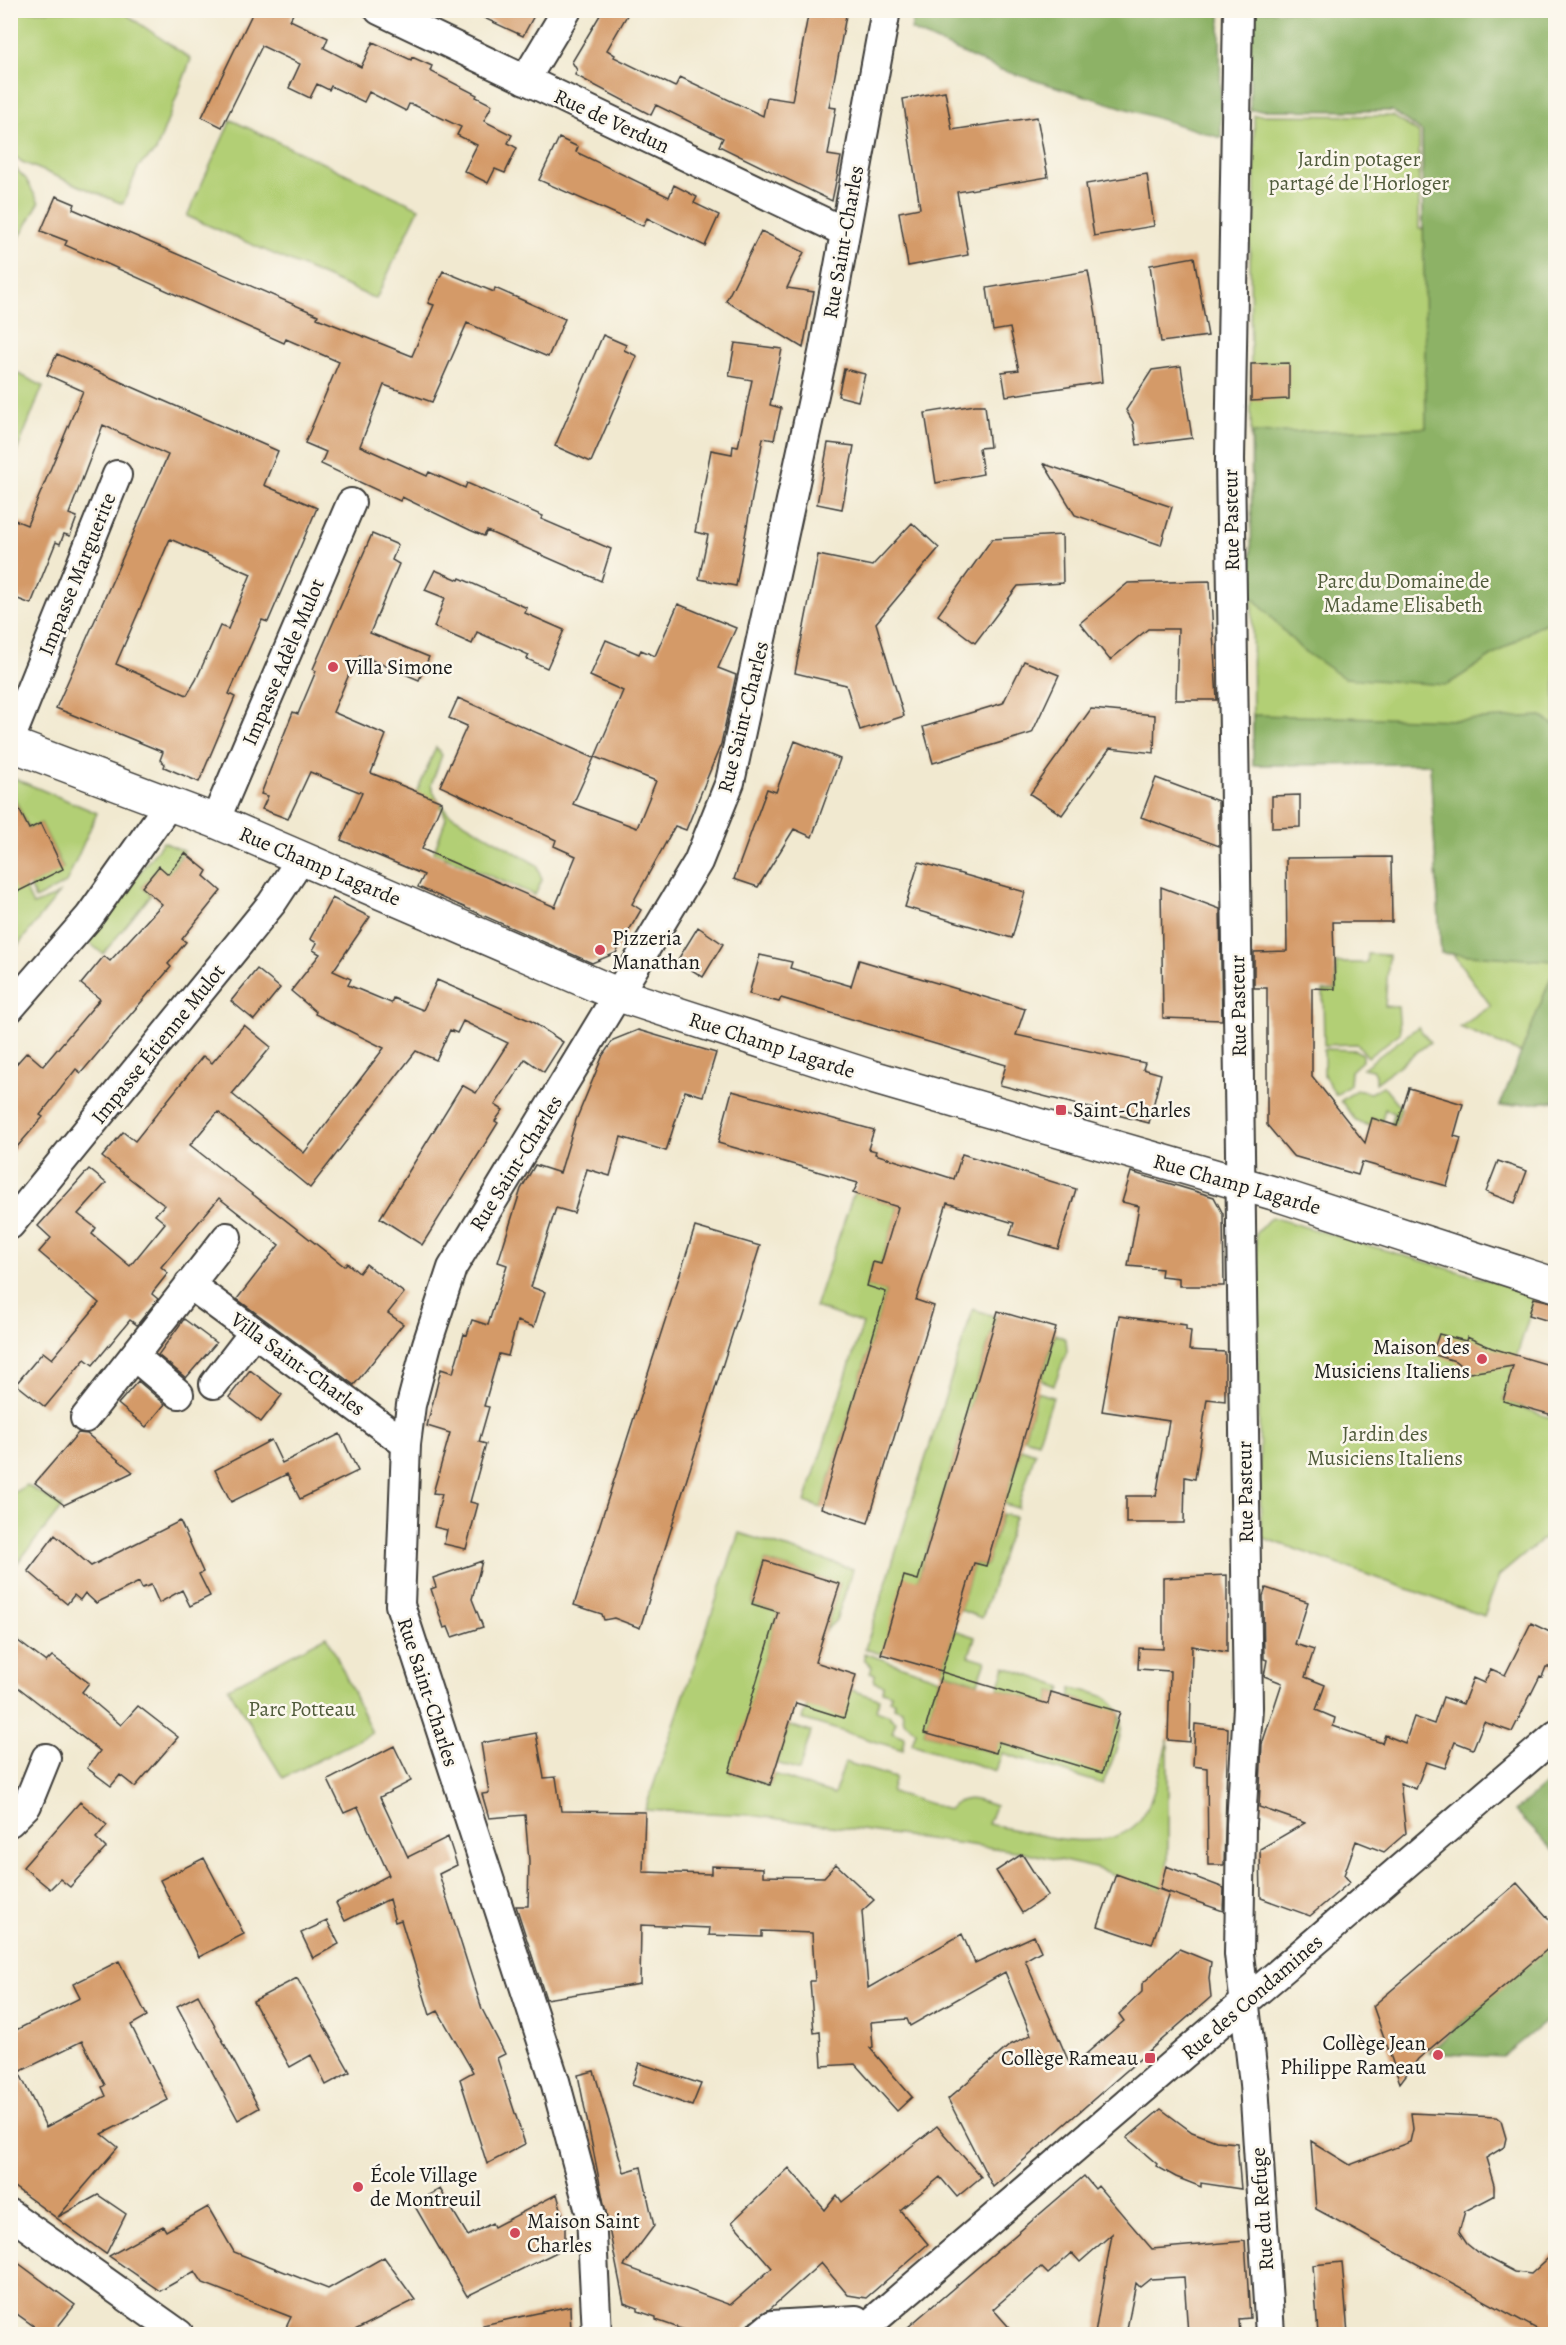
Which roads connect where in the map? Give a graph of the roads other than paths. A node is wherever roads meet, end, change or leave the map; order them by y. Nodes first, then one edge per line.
1 (379, 10) edge
2 (567, 10) edge
3 (886, 10) edge
4 (1238, 10) edge
5 (525, 80) junction
6 (845, 232) junction
7 (117, 475) dead end
8 (351, 503) dead end
9 (10, 742) edge
10 (169, 804) junction
11 (215, 821) junction
12 (301, 859) junction
13 (619, 995) junction
14 (10, 1008) edge
15 (1242, 1184) junction
16 (10, 1225) edge
17 (226, 1237) dead end
18 (189, 1284) junction
19 (1556, 1285) edge
20 (254, 1332) junction
21 (134, 1356) junction
22 (214, 1384) dead end
23 (179, 1394) dead end
24 (85, 1418) dead end
25 (406, 1444) junction
26 (1556, 1735) edge
27 (46, 1758) dead end
28 (10, 1822) edge
29 (1245, 2001) junction
30 (1254, 2084) joint
31 (13, 2220) edge
32 (866, 2331) edge
33 (179, 2334) edge
34 (597, 2334) edge
35 (761, 2334) edge
36 (1270, 2334) edge

1 - 5 street, Rue de Verdun
2 - 5 street
3 - 6 street, Rue Saint-Charles
4 - 15 street, Rue Pasteur
5 - 6 street, Rue de Verdun
6 - 13 street, Rue Saint-Charles
7 - 9 street, Impasse Marguerite
8 - 11 street, Impasse Adèle Mulot
9 - 10 main road, Rue Champ Lagarde
10 - 11 main road, Rue Champ Lagarde
10 - 14 street
11 - 12 main road, Rue Champ Lagarde
12 - 13 main road, Rue Champ Lagarde
12 - 16 street, Impasse Étienne Mulot
13 - 15 main road, Rue Champ Lagarde
13 - 25 street, Rue Saint-Charles
15 - 19 main road, Rue Champ Lagarde
15 - 29 street, Rue Pasteur
17 - 18 street
18 - 20 street, Villa Saint-Charles
18 - 21 street
20 - 22 street
20 - 25 street, Villa Saint-Charles
21 - 23 street
21 - 24 street
25 - 34 street, Rue Saint-Charles
26 - 29 street, Rue des Condamines
27 - 28 street
29 - 30 street, Rue Pasteur
29 - 32 street, Rue des Condamines
30 - 36 street, Rue du Refuge
31 - 33 street
32 - 35 street

